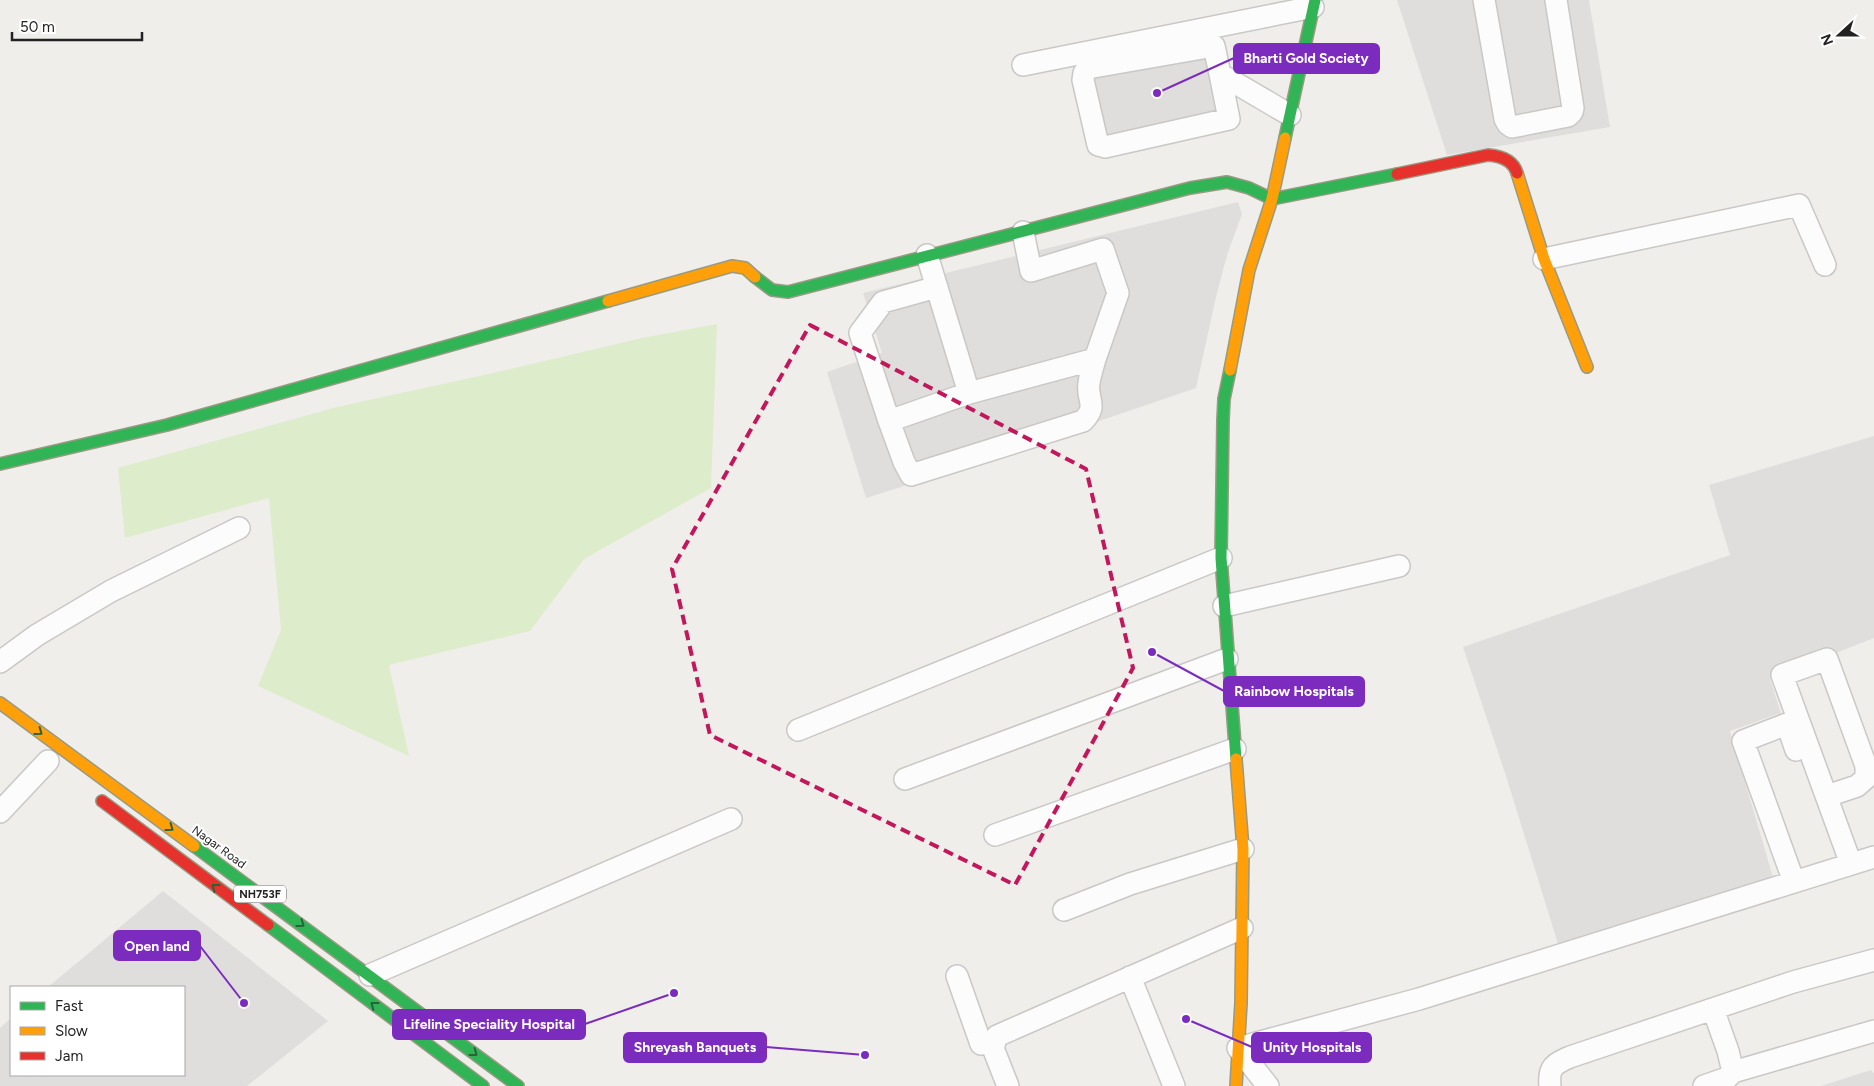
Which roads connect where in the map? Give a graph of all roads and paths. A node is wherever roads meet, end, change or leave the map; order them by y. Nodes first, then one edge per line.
1 (1484, 0) edge
2 (1556, 0) edge
3 (1314, 4) edge
4 (1023, 64) dead end
5 (1220, 74) junction
6 (1290, 115) junction
7 (1272, 199) junction
8 (1023, 232) junction
9 (927, 255) junction
10 (1544, 259) junction
11 (1825, 265) dead end
12 (937, 287) junction
13 (1095, 359) junction
14 (1587, 367) dead end
15 (969, 393) junction
16 (889, 422) junction
17 (0, 464) edge
18 (239, 528) dead end
19 (1220, 558) junction
20 (1399, 566) dead end
21 (1224, 606) junction
22 (1228, 658) junction
23 (0, 662) edge
24 (0, 703) edge
25 (798, 730) dead end
26 (1235, 749) junction
27 (48, 761) dead end
28 (905, 779) dead end
29 (1827, 796) junction
30 (96, 797) dead end
31 (0, 812) edge
32 (731, 819) dead end
33 (995, 835) dead end
34 (1243, 849) junction
35 (1874, 857) edge
36 (1845, 866) junction
37 (1794, 882) junction
38 (1064, 910) dead end
39 (1242, 928) junction
40 (1874, 960) edge
41 (370, 975) junction
42 (957, 976) dead end
43 (1130, 977) junction
44 (1712, 1009) junction
45 (1874, 1031) edge
46 (994, 1041) junction
47 (1238, 1048) junction
48 (1733, 1072) junction
49 (483, 1086) edge
50 (518, 1086) edge
51 (1008, 1086) edge
52 (1174, 1086) edge
53 (1236, 1086) edge
54 (1268, 1086) edge
55 (1550, 1086) edge
56 (1704, 1086) edge

1 - 2 street
3 - 4 street
3 - 6 main road
5 - 5 street
5 - 6 street
6 - 7 main road
7 - 8 main road
7 - 10 main road
7 - 19 main road
8 - 9 main road
8 - 13 street
9 - 12 street
9 - 17 main road
10 - 11 street
10 - 14 main road
12 - 15 street
12 - 16 street
13 - 15 street
13 - 16 street
15 - 16 street
18 - 23 street
19 - 21 main road
19 - 25 street
20 - 21 street
21 - 22 main road
22 - 26 main road
22 - 28 street
24 -> 41 main road, Nagar Road / NH753F
26 - 33 street
26 - 34 main road
27 - 31 street
29 - 29 street
29 - 36 street
49 -> 30 main road, NH753F
32 - 41 street
34 - 38 street
34 - 39 main road
35 - 36 street
36 - 37 street
36 - 37 street
37 - 47 street
39 - 43 street
39 - 47 main road
40 - 44 street
41 -> 50 main road, Nagar Road / NH753F
42 - 46 street
43 - 46 street
43 - 52 street
44 - 48 street
44 - 55 street
45 - 48 street
46 - 51 street
47 - 53 main road
47 - 54 street
48 - 56 street

